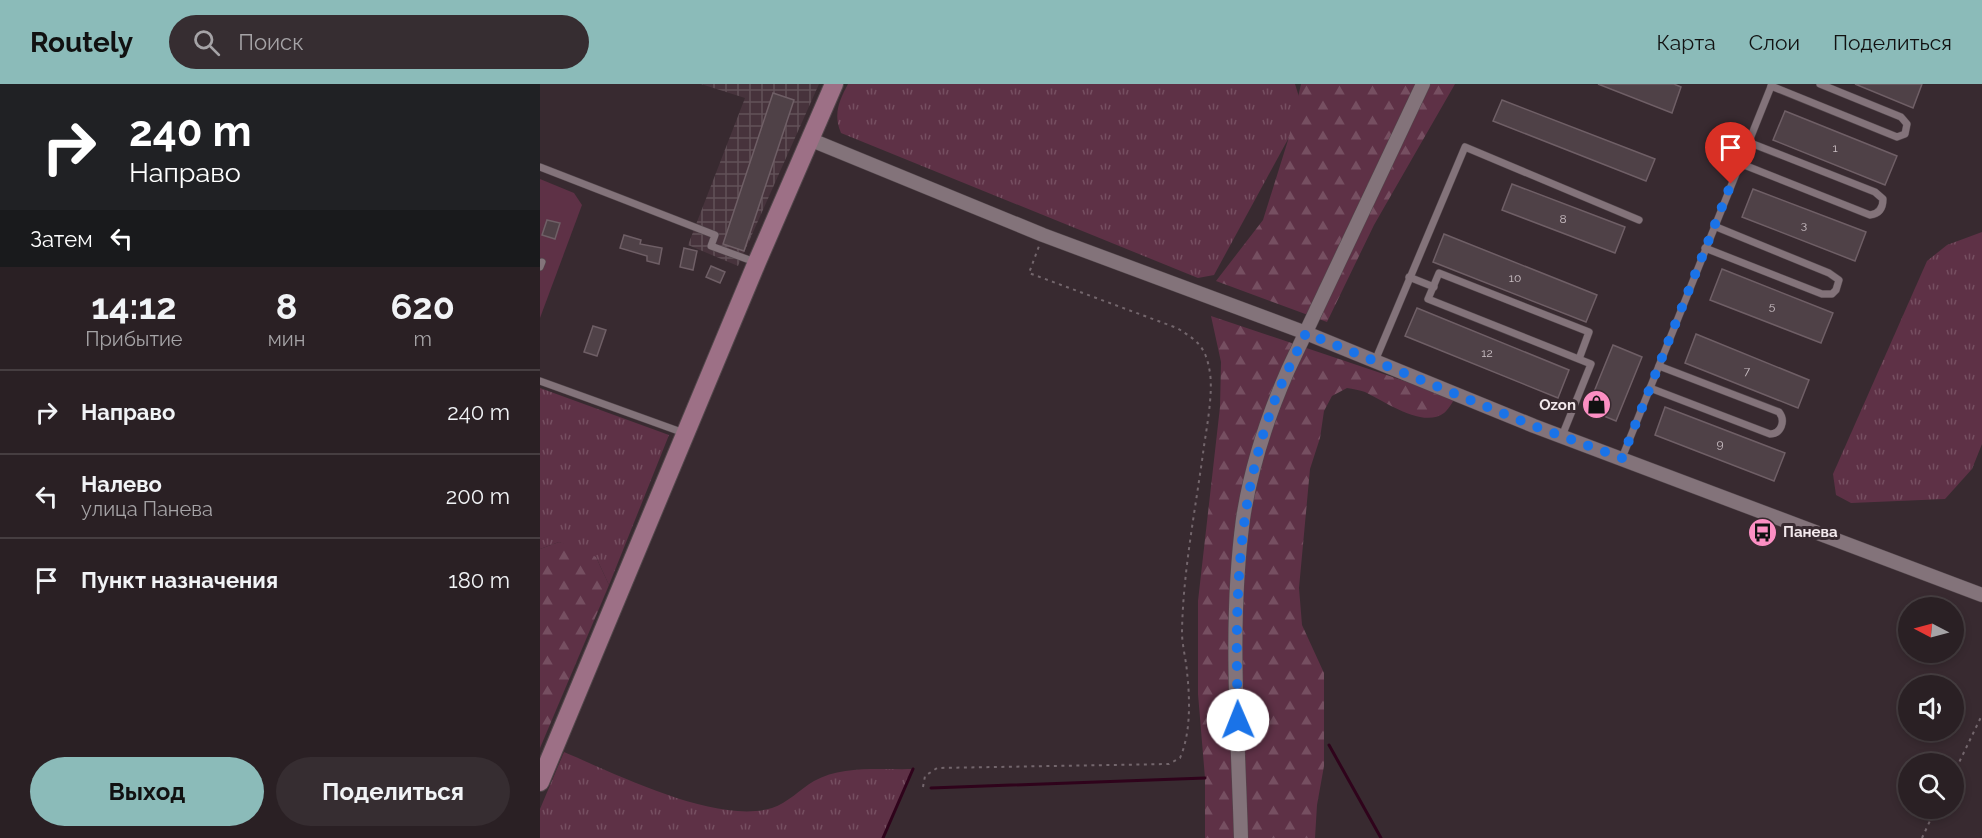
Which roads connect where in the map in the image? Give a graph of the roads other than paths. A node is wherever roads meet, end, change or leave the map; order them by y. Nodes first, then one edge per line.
1 (834, 84) edge
2 (1423, 84) edge
3 (1820, 84) edge
4 (1771, 85) edge
5 (809, 139) junction
6 (1748, 142) junction
7 (1739, 163) junction
8 (540, 167) edge
9 (1639, 219) dead end
10 (1714, 226) junction
11 (1705, 248) junction
12 (757, 262) junction
13 (1409, 277) junction
14 (1434, 287) junction
15 (1306, 333) junction
16 (1579, 359) junction
17 (1375, 361) junction
18 (1659, 366) junction
19 (540, 381) edge
20 (1650, 388) junction
21 (685, 433) junction
22 (1562, 436) junction
23 (1622, 458) junction
24 (1982, 595) edge
25 (540, 782) edge
26 (1240, 838) edge

1 - 5 main road
2 - 15 street
3 - 4 lane
4 - 6 lane
5 - 12 main road
5 - 15 street
6 - 7 lane
6 - 7 lane
7 - 10 lane
8 - 12 lane
9 - 13 lane
10 - 11 lane
10 - 11 lane
11 - 18 lane
12 - 21 main road
13 - 14 lane
13 - 17 lane
14 - 16 lane
14 - 16 lane
15 - 17 street
15 - 26 street
16 - 22 lane
17 - 22 street
18 - 20 lane
18 - 20 lane
19 - 21 lane
20 - 23 lane
21 - 25 main road
22 - 23 street
23 - 24 street

